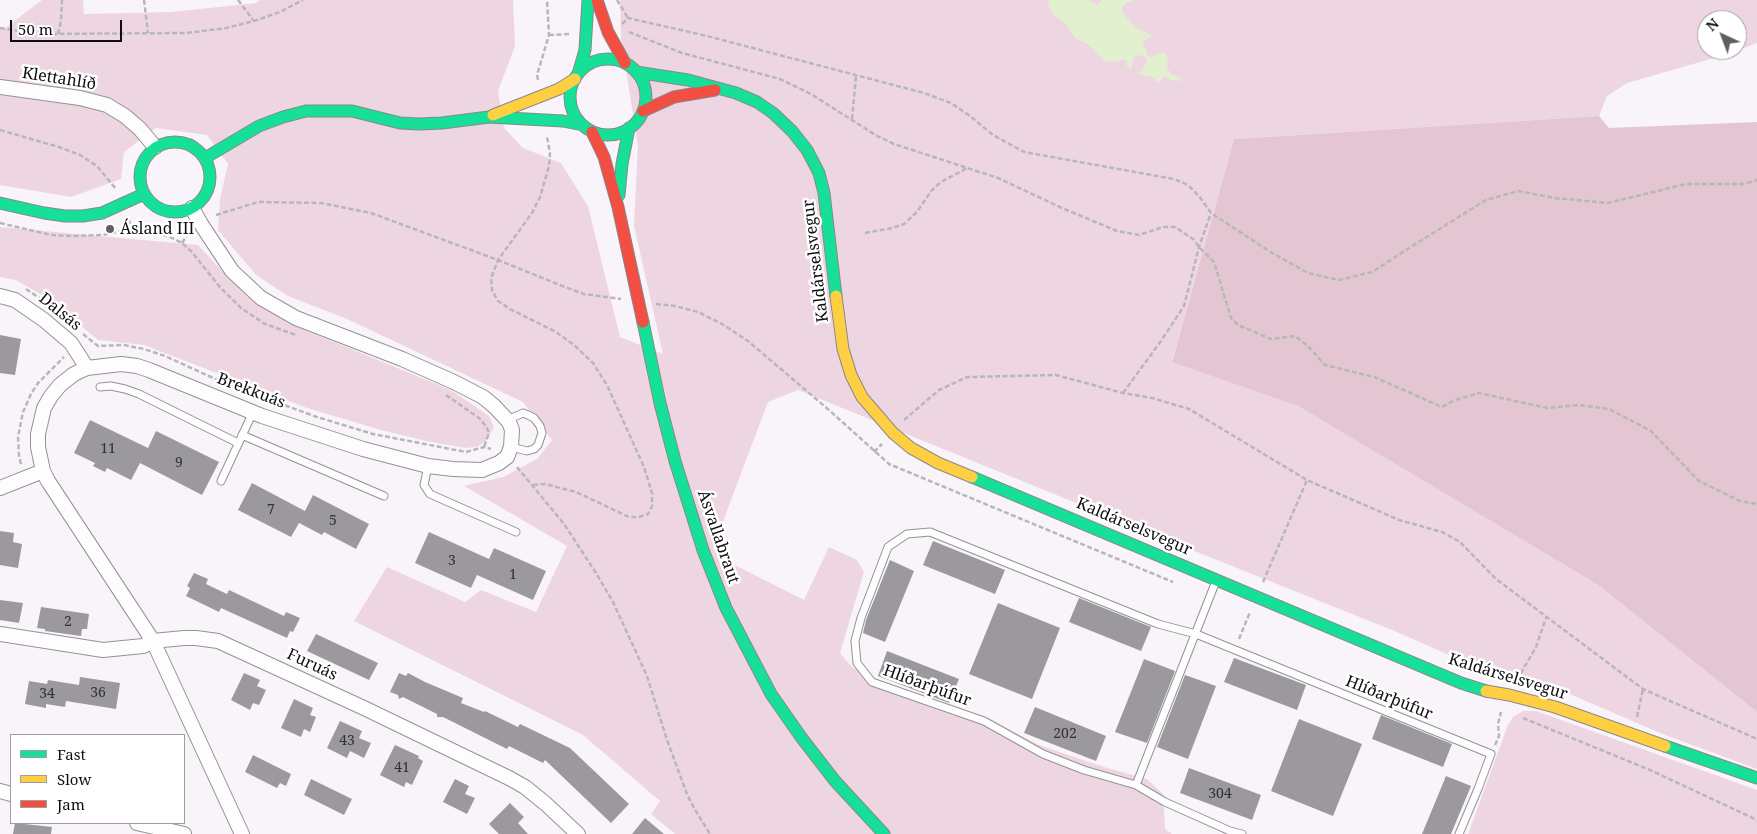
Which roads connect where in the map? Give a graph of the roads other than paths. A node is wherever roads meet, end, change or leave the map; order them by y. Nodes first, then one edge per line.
1 (588, 0) edge
2 (597, 0) edge
3 (625, 63) junction
4 (636, 72) junction
5 (576, 77) junction
6 (0, 87) edge
7 (719, 89) junction
8 (643, 112) junction
9 (489, 117) junction
10 (587, 128) junction
11 (629, 128) junction
12 (155, 147) junction
13 (205, 158) junction
14 (144, 194) junction
15 (0, 203) edge
16 (618, 206) junction
17 (192, 208) junction
18 (0, 296) edge
19 (87, 368) junction
20 (100, 388) dead end
21 (252, 412) junction
22 (507, 420) junction
23 (242, 435) junction
24 (238, 443) junction
25 (511, 447) junction
26 (428, 466) junction
27 (43, 471) junction
28 (222, 481) dead end
29 (0, 488) edge
30 (384, 496) dead end
31 (516, 532) dead end
32 (1216, 579) junction
33 (0, 634) edge
34 (1196, 634) junction
35 (154, 641) junction
36 (1757, 778) edge
37 (1136, 785) junction
38 (141, 824) edge
39 (184, 834) edge
40 (242, 834) edge
41 (578, 834) edge
42 (884, 834) edge
43 (1242, 834) edge
44 (1459, 834) edge

1 - 5 main road
2 - 3 main road
3 - 4 main road
3 - 5 main road
4 - 7 main road, Kaldárselsvegur
4 - 8 main road
5 - 9 main road
5 - 10 main road
6 - 12 street, Klettahlíð
7 - 8 main road, Kaldárselsvegur
7 - 32 main road, Kaldárselsvegur
8 - 11 main road
9 - 10 main road
9 - 13 main road
10 - 11 main road
10 - 16 main road, Ásvallabraut
11 - 16 main road, Ásvallabraut
12 - 13 main road
12 - 14 main road
13 - 17 main road
14 - 15 main road
14 - 17 main road
16 - 42 main road, Ásvallabraut
17 - 22 street
18 - 19 street, Dalsás
19 - 21 street, Brekkuás
19 - 27 street, Brekkuás
20 - 24 lane
21 - 23 lane
21 - 26 street, Brekkuás
22 - 25 street
22 - 25 lane
23 - 24 lane
23 - 30 lane
24 - 28 lane
25 - 26 street, Brekkuás
26 - 31 lane
27 - 29 street
27 - 35 street, Brekkuás
32 - 34 lane
32 - 36 main road, Kaldárselsvegur
33 - 35 street, Furuás
34 - 37 lane
34 - 37 lane, Hlíðarþúfur
34 - 44 lane, Hlíðarþúfur
35 - 40 street, Brekkuás
35 - 41 street, Furuás
37 - 43 lane, Hlíðarþúfur
38 - 39 street

